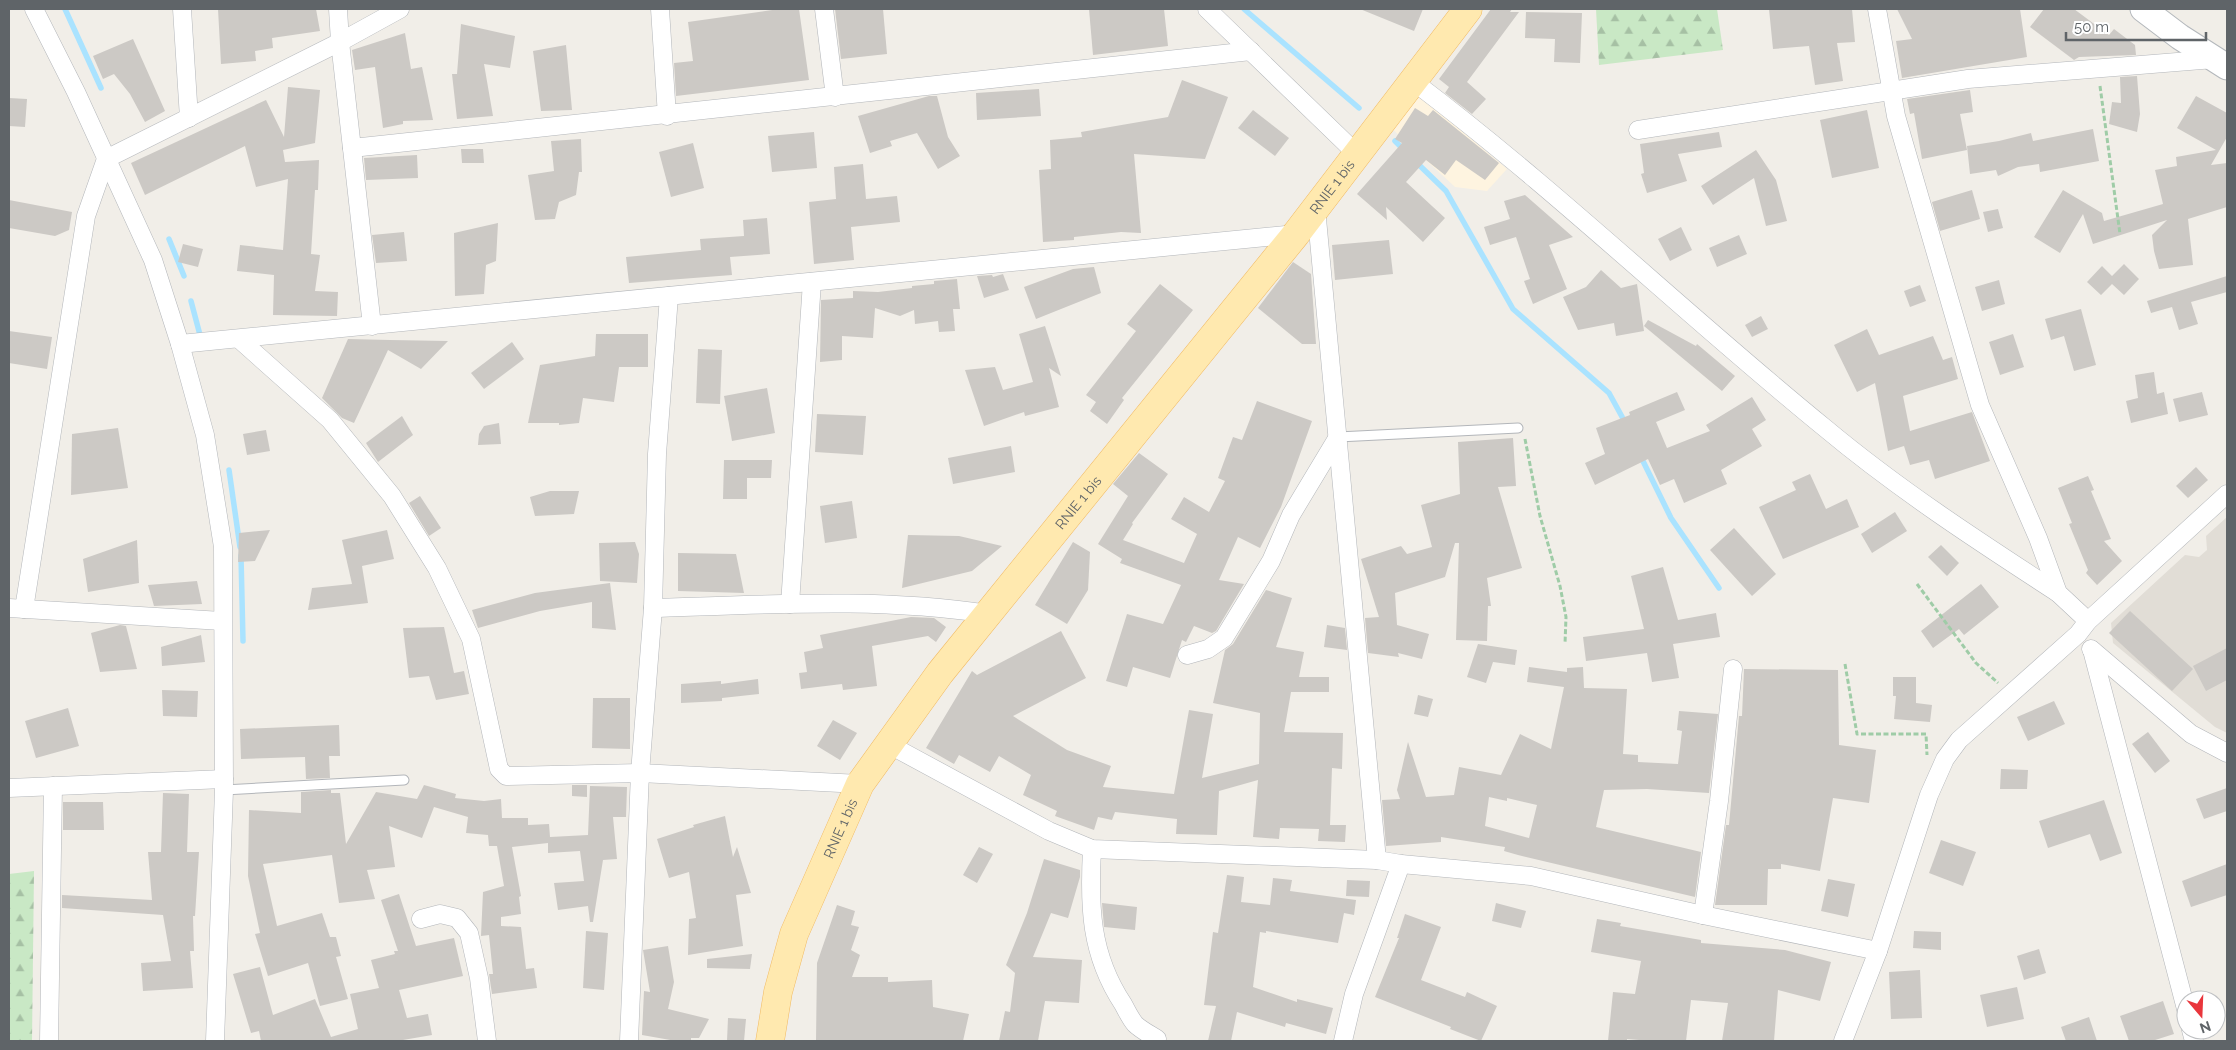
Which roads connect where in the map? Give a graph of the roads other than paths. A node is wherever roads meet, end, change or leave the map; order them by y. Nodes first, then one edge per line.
1 (34, 9) edge
2 (182, 9) edge
3 (338, 9) edge
4 (400, 9) edge
5 (660, 9) edge
6 (824, 9) edge
7 (1207, 9) edge
8 (1468, 9) edge
9 (1877, 9) edge
10 (2143, 9) edge
11 (340, 42) junction
12 (1251, 51) junction
13 (2221, 63) edge
14 (1414, 82) junction
15 (1891, 90) junction
16 (835, 97) junction
17 (667, 116) junction
18 (189, 118) junction
19 (1638, 130) dead end
20 (352, 148) junction
21 (1358, 155) junction
22 (106, 158) junction
23 (1316, 208) junction
24 (1296, 234) junction
25 (812, 282) junction
26 (669, 296) junction
27 (372, 326) junction
28 (239, 339) junction
29 (180, 344) junction
30 (1518, 428) road end
31 (1338, 437) junction
32 (2227, 494) edge
33 (2058, 593) junction
34 (790, 604) junction
35 (16, 608) edge
36 (653, 608) junction
37 (988, 614) junction
38 (222, 621) junction
39 (2083, 628) junction
40 (2092, 650) junction
41 (1187, 655) dead end
42 (1733, 669) dead end
43 (888, 744) junction
44 (2227, 752) edge
45 (640, 773) junction
46 (404, 780) dead end
47 (224, 784) junction
48 (860, 784) junction
49 (53, 786) junction
50 (9, 788) edge
51 (1092, 848) junction
52 (1377, 860) junction
53 (1402, 864) junction
54 (1703, 915) junction
55 (421, 919) dead end
56 (1878, 951) junction
57 (2181, 990) edge
58 (1158, 1039) dead end
59 (49, 1041) edge
60 (215, 1041) edge
61 (487, 1041) edge
62 (628, 1041) edge
63 (770, 1041) edge
64 (1343, 1041) edge
65 (1843, 1041) edge

1 - 22 street
2 - 18 street
3 - 11 street
4 - 11 street
5 - 17 street
6 - 16 street
7 - 12 street
8 - 14 main road, RNIE 1 bis
9 - 15 street
10 - 13 main road
11 - 18 street
11 - 20 street
12 - 16 street
12 - 21 street
13 - 15 street
14 - 21 main road, RNIE 1 bis
14 - 33 street
15 - 19 street
15 - 33 street
16 - 17 street
17 - 20 street
18 - 22 street
20 - 27 street
21 - 23 main road, RNIE 1 bis
22 - 29 street
22 - 35 street
23 - 24 main road, RNIE 1 bis
23 - 31 street
24 - 25 street
24 - 37 main road, RNIE 1 bis
25 - 26 street
25 - 34 street
26 - 27 street
26 - 36 street
27 - 28 street
28 - 29 street
28 - 45 street
29 - 38 street
30 - 31 lane
31 - 41 street
31 - 52 street
32 - 39 street
33 - 39 street
34 - 36 street
34 - 37 street
35 - 38 street
36 - 45 street
37 - 43 main road, RNIE 1 bis
38 - 47 street
39 - 40 street
39 - 56 street
40 - 44 street
40 - 57 street
42 - 54 street
43 - 48 main road, RNIE 1 bis
43 - 51 street
45 - 48 street
45 - 62 street
46 - 47 lane
47 - 49 street
47 - 60 street
48 - 63 main road, RNIE 1 bis
49 - 50 street
49 - 59 street
51 - 52 street
51 - 58 street
52 - 53 street
53 - 54 street
53 - 64 street
54 - 56 street
55 - 61 street
56 - 65 street

